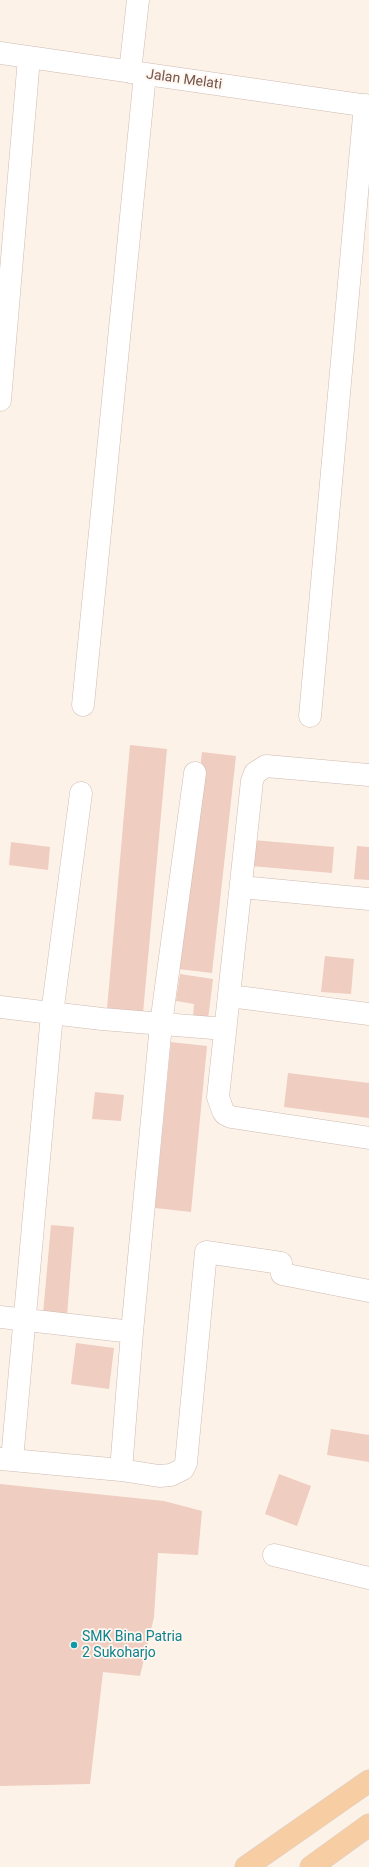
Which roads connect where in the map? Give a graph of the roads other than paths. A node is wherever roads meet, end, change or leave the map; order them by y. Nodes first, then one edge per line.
1 (138, 0) edge
2 (0, 53) edge
3 (29, 58) junction
4 (138, 73) junction
5 (367, 106) edge
6 (0, 400) edge
7 (82, 705) dead end
8 (310, 716) dead end
9 (196, 773) dead end
10 (369, 775) edge
11 (81, 793) dead end
12 (241, 887) junction
13 (369, 899) edge
14 (230, 996) junction
15 (0, 1007) edge
16 (52, 1014) junction
17 (369, 1014) edge
18 (161, 1024) junction
19 (225, 1030) junction
20 (369, 1138) edge
21 (369, 1291) edge
22 (0, 1317) edge
23 (24, 1319) junction
24 (132, 1332) junction
25 (6, 1459) edge
26 (121, 1470) junction
27 (274, 1555) dead end
28 (369, 1578) edge
29 (369, 1781) edge
30 (369, 1825) edge
31 (246, 1867) edge
32 (310, 1867) edge

1 - 4 street
2 - 3 street, Jalan Melati
3 - 4 street, Jalan Melati
3 - 6 street
4 - 5 street, Jalan Melati
4 - 7 street
5 - 8 street
9 - 18 street
10 - 12 street
11 - 16 street
12 - 13 street
12 - 14 street
14 - 17 street
14 - 19 street
15 - 16 street
16 - 18 street
16 - 23 street
18 - 19 street
18 - 24 street
19 - 20 street
21 - 26 street
22 - 23 street
23 - 24 street
23 - 25 street
24 - 26 street
25 - 26 street
27 - 28 street
29 - 31 main road
30 - 32 main road

